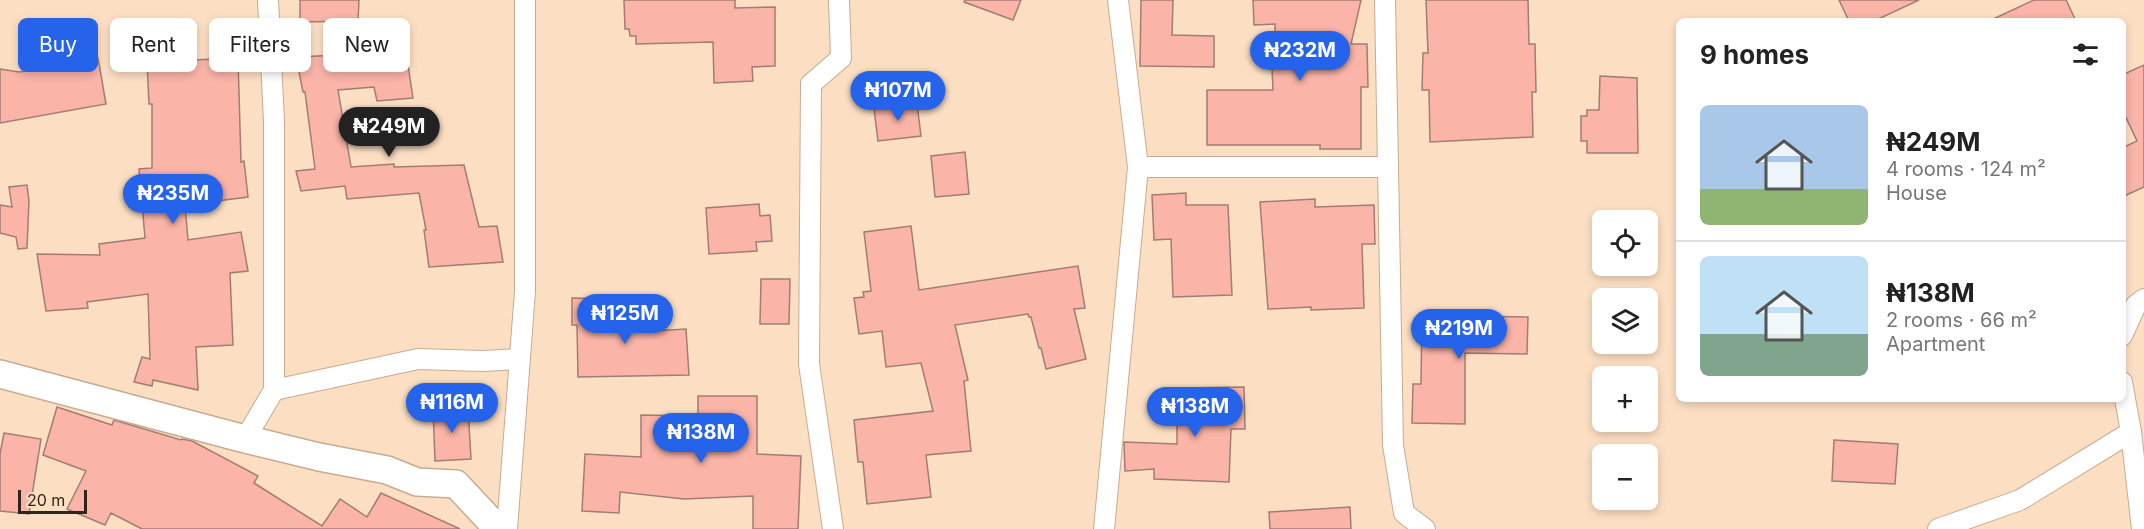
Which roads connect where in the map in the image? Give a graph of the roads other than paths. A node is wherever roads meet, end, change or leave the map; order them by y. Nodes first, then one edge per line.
1 (268, 0) edge
2 (525, 0) edge
3 (839, 0) edge
4 (1119, 0) edge
5 (1385, 0) edge
6 (1138, 167) junction
7 (1388, 167) junction
8 (2144, 299) edge
9 (2126, 327) edge
10 (520, 359) junction
11 (0, 374) edge
12 (274, 390) junction
13 (2126, 402) edge
14 (2131, 432) junction
15 (245, 440) junction
16 (498, 529) edge
17 (507, 529) edge
18 (833, 529) edge
19 (1104, 529) edge
20 (1425, 529) edge
21 (1938, 529) edge
22 (2142, 529) edge

1 - 12 street
2 - 10 street
3 - 18 street
4 - 6 street
5 - 7 street
6 - 7 street
6 - 19 street
7 - 20 street
8 - 9 street
10 - 12 street
10 - 17 street
11 - 15 street
12 - 15 street
13 - 14 street
14 - 21 street
14 - 22 street
15 - 16 street

